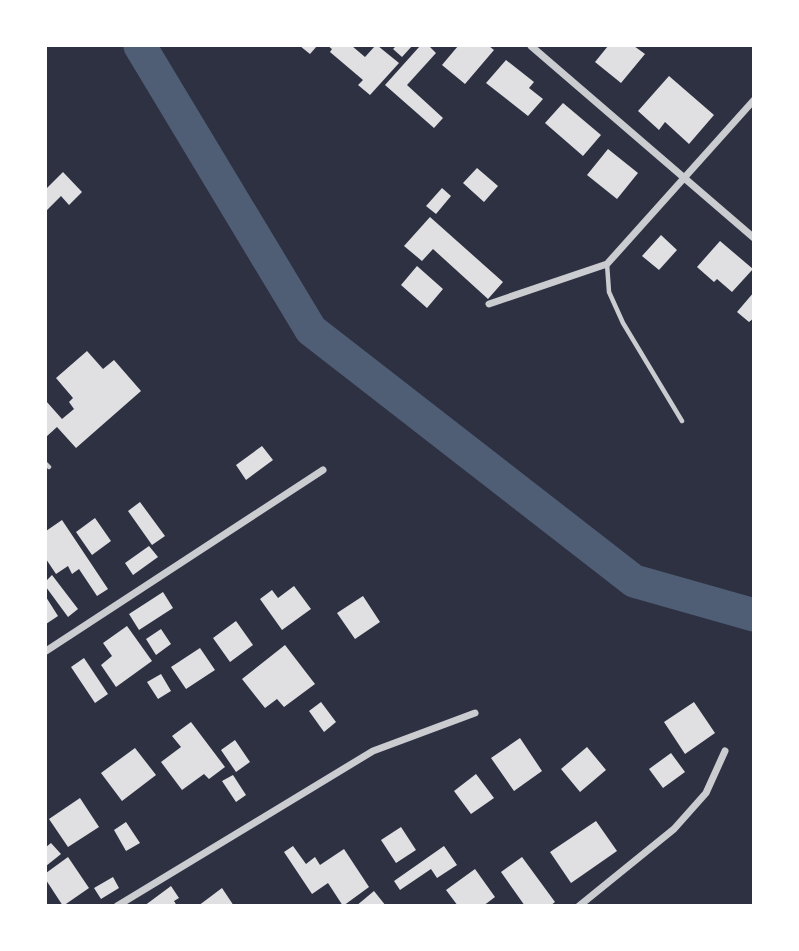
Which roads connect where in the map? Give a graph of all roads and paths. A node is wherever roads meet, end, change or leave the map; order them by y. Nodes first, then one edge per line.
1 (531, 46) edge
2 (754, 100) edge
3 (683, 179) junction
4 (754, 238) edge
5 (607, 264) junction
6 (489, 304) dead end
7 (682, 421) dead end
8 (323, 470) dead end
9 (46, 651) edge
10 (475, 713) dead end
11 (725, 751) dead end
12 (117, 905) edge
13 (579, 905) edge

1 - 3 street
2 - 3 street
3 - 4 street
3 - 5 street
5 - 6 street
5 - 7 lane
8 - 9 street
10 - 12 street
11 - 13 street

